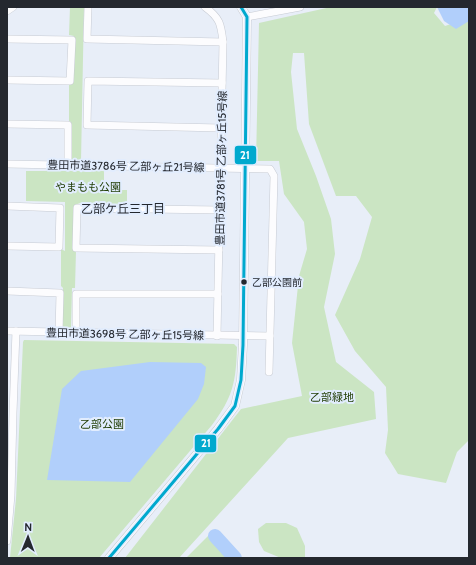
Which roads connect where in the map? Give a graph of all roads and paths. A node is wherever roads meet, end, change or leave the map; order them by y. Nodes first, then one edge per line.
1 (13, 7) edge
2 (88, 7) edge
3 (204, 7) edge
4 (241, 7) edge
5 (300, 7) edge
6 (275, 9) edge
7 (7, 11) edge
8 (248, 17) junction
9 (7, 38) edge
10 (223, 42) junction
11 (7, 80) edge
12 (222, 83) junction
13 (7, 124) edge
14 (221, 128) junction
15 (7, 164) edge
16 (68, 165) junction
17 (221, 168) junction
18 (246, 168) junction
19 (7, 206) edge
20 (220, 210) junction
21 (7, 246) edge
22 (219, 250) junction
23 (7, 292) edge
24 (218, 294) junction
25 (7, 331) edge
26 (16, 332) junction
27 (59, 332) junction
28 (76, 333) junction
29 (217, 336) junction
30 (270, 336) junction
31 (243, 337) junction
32 (269, 372) dead end
33 (10, 373) edge
34 (10, 413) edge
35 (10, 455) edge
36 (9, 495) edge
37 (7, 538) edge
38 (7, 541) edge
39 (109, 558) edge

1 - 7 street
2 - 10 street
3 - 10 street, 豊田市道3781号 乙部ヶ丘15号線
4 - 8 street
5 - 6 street
6 - 8 street
8 - 18 street
9 - 11 street
10 - 12 street, 豊田市道3781号 乙部ヶ丘15号線
12 - 14 street, 豊田市道3781号 乙部ヶ丘15号線
12 - 14 street
13 - 16 street
14 - 17 street, 豊田市道3781号 乙部ヶ丘15号線
15 - 16 street, 豊田市道3786号 乙部ヶ丘21号線
16 - 17 street, 豊田市道3786号 乙部ヶ丘21号線
17 - 18 street, 豊田市道3786号 乙部ヶ丘21号線
17 - 20 street, 豊田市道3781号 乙部ヶ丘15号線
18 - 30 street, 豊田市道3786号 乙部ヶ丘21号線
18 - 31 street
19 - 21 street
20 - 22 street, 豊田市道3781号 乙部ヶ丘15号線
20 - 22 street
22 - 24 street, 豊田市道3781号 乙部ヶ丘15号線
23 - 27 street
24 - 28 street
24 - 29 street, 豊田市道3781号 乙部ヶ丘15号線
25 - 26 street, 豊田市道3698号 乙部ヶ丘15号線
26 - 27 street, 豊田市道3698号 乙部ヶ丘15号線
26 - 33 street
27 - 28 street, 豊田市道3698号 乙部ヶ丘15号線
28 - 29 street, 豊田市道3698号 乙部ヶ丘15号線
29 - 31 street, 豊田市道3698号 乙部ヶ丘15号線
30 - 31 street, 豊田市道3698号 乙部ヶ丘15号線
30 - 32 street
31 - 39 street
33 - 34 street
34 - 35 street
35 - 36 street
36 - 37 street
37 - 38 street

